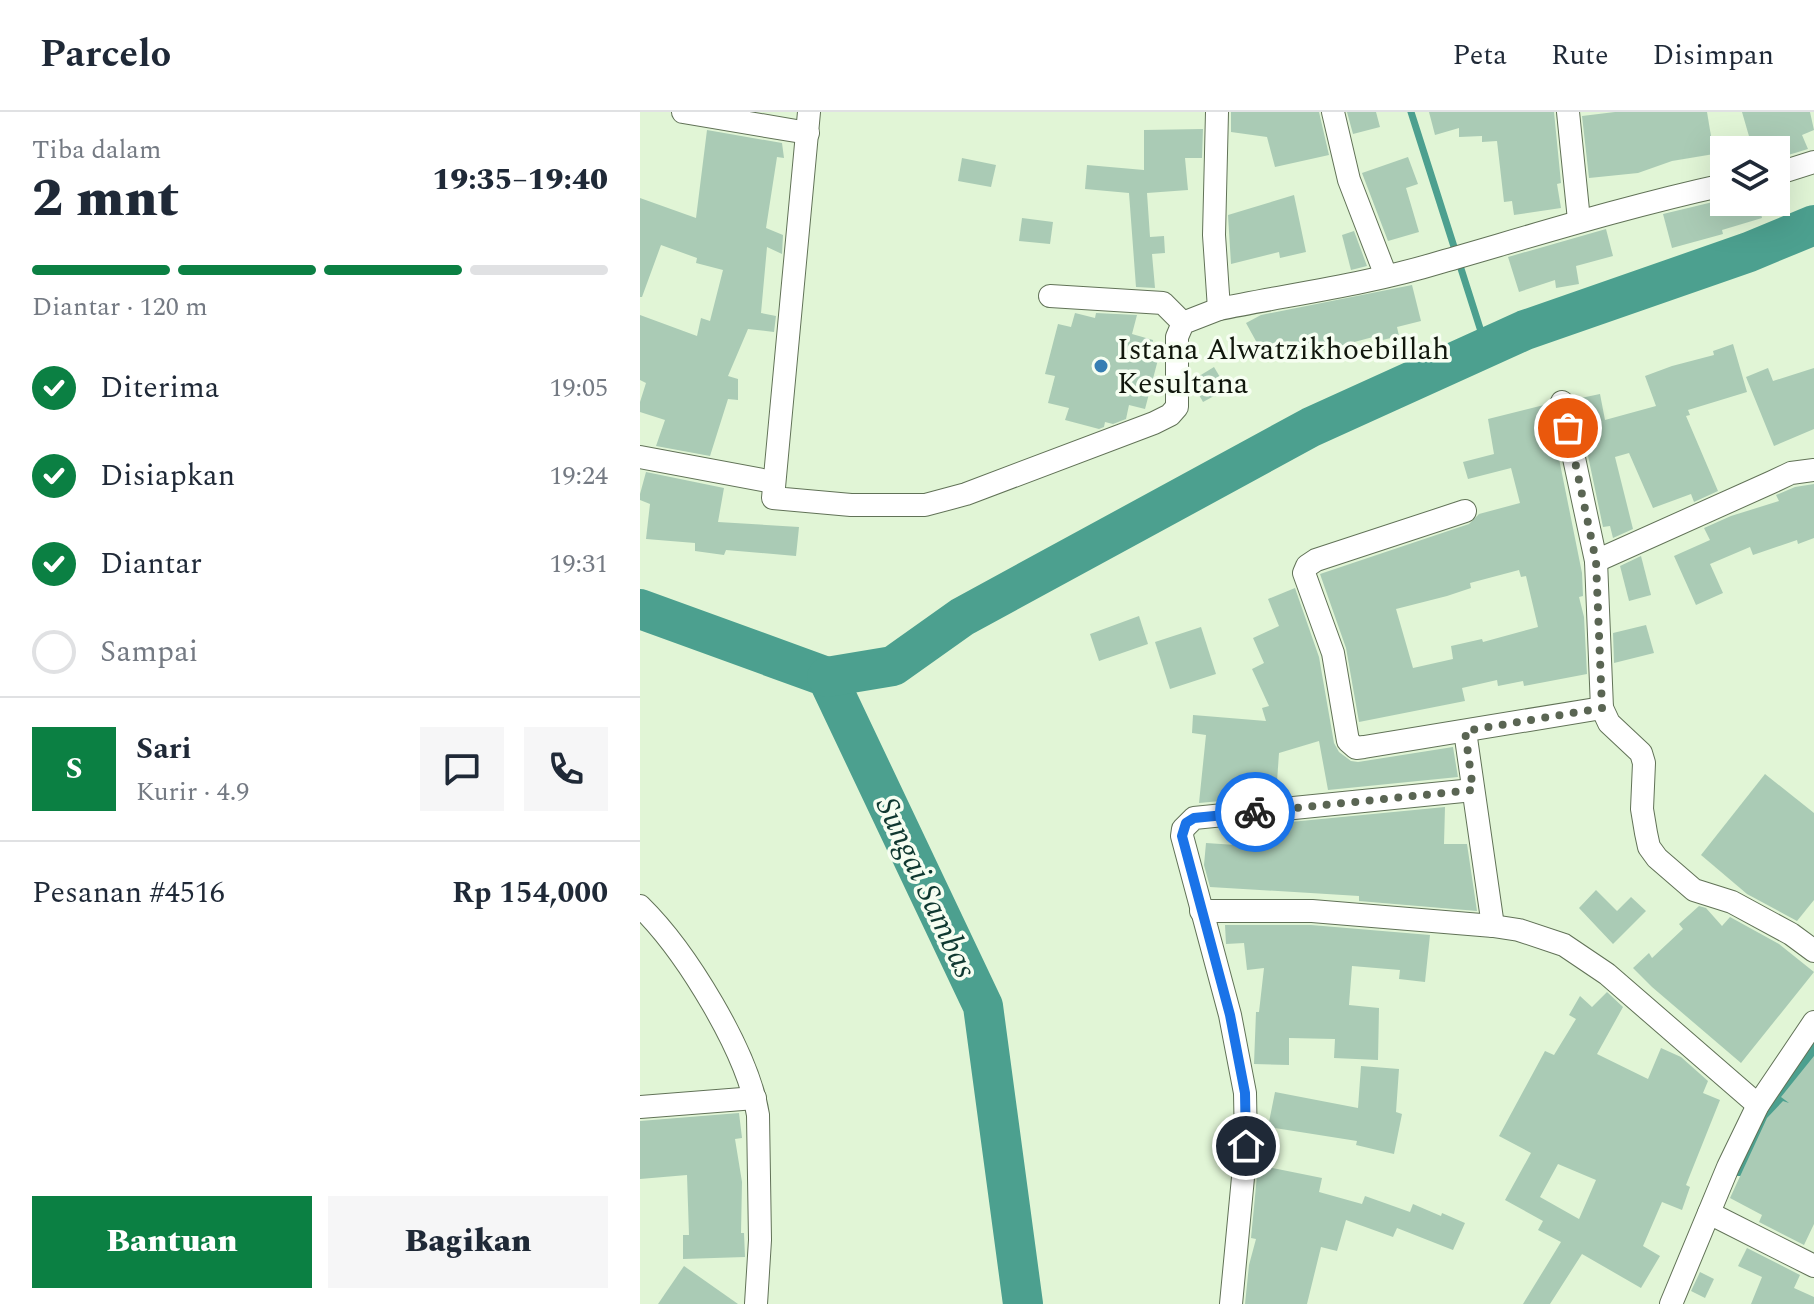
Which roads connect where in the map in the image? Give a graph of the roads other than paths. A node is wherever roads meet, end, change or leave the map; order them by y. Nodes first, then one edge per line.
1 (683, 112) edge
2 (1217, 112) edge
3 (1333, 112) edge
4 (1568, 112) edge
5 (809, 122) edge
6 (1814, 162) edge
7 (1790, 170) edge
8 (1710, 188) edge
9 (1579, 220) junction
10 (1386, 276) junction
11 (1050, 296) dead end
12 (1219, 309) junction
13 (1183, 323) junction
14 (1562, 402) dead end
15 (640, 457) edge
16 (1814, 470) edge
17 (773, 482) junction
18 (1465, 511) dead end
19 (1596, 561) junction
20 (1602, 708) junction
21 (1465, 731) junction
22 (1473, 790) junction
23 (640, 906) edge
24 (1201, 911) junction
25 (1493, 926) junction
26 (1814, 951) edge
27 (1814, 1022) edge
28 (755, 1098) junction
29 (1758, 1105) junction
30 (640, 1107) edge
31 (1709, 1213) junction
32 (1814, 1266) edge
33 (756, 1304) edge
34 (1231, 1304) edge
35 (1671, 1304) edge

1 - 5 street
2 - 12 street
3 - 10 street
4 - 9 street
5 - 17 street
6 - 7 street
8 - 9 street
9 - 10 street
10 - 12 street
11 - 13 street
12 - 13 street
13 - 17 street
14 - 19 street
15 - 17 street
16 - 19 street
18 - 21 street
19 - 20 street
20 - 21 street
20 - 26 street
21 - 22 street
22 - 24 street
22 - 25 street
23 - 28 street
24 - 25 street
24 - 34 street
25 - 29 street
27 - 29 street
28 - 30 street
28 - 33 street
29 - 31 street
31 - 32 street
31 - 35 street

